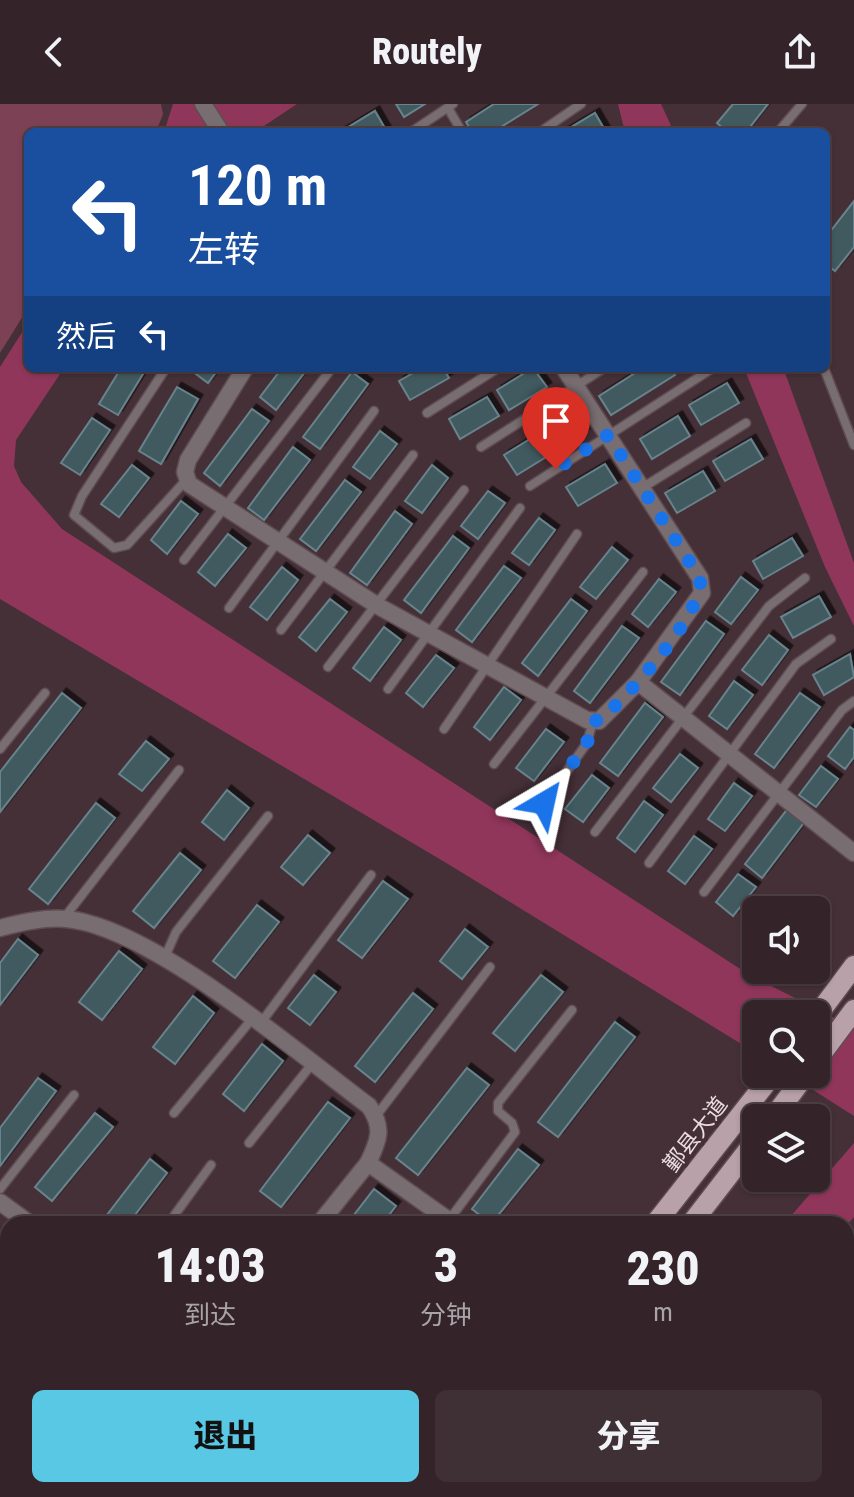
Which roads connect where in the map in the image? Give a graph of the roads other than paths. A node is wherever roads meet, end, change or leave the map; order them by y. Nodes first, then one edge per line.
1 (203, 104) edge
2 (581, 104) edge
3 (802, 104) edge
4 (451, 106) edge
5 (218, 128) edge
6 (417, 128) edge
7 (460, 128) edge
8 (546, 128) edge
9 (781, 128) edge
10 (163, 372) edge
11 (243, 372) edge
12 (329, 372) edge
13 (492, 372) edge
14 (567, 372) edge
15 (598, 372) edge
16 (707, 372) edge
17 (826, 372) edge
18 (576, 386) junction
19 (374, 411) dead end
20 (427, 413) dead end
21 (746, 423) dead end
22 (608, 435) junction
23 (854, 445) edge
24 (481, 447) dead end
25 (413, 455) dead end
26 (187, 478) junction
27 (530, 486) dead end
28 (642, 488) junction
29 (464, 490) dead end
30 (223, 508) junction
31 (520, 508) dead end
32 (577, 534) dead end
33 (275, 542) junction
34 (184, 560) dead end
35 (643, 572) dead end
36 (325, 573) junction
37 (805, 578) dead end
38 (378, 606) junction
39 (229, 608) dead end
40 (281, 630) dead end
41 (428, 634) junction
42 (831, 639) dead end
43 (485, 665) junction
44 (328, 667) dead end
45 (638, 682) junction
46 (388, 689) dead end
47 (45, 693) dead end
48 (547, 698) junction
49 (854, 701) edge
50 (684, 718) junction
51 (593, 720) junction
52 (444, 729) dead end
53 (0, 749) edge
54 (728, 753) junction
55 (494, 764) dead end
56 (179, 770) dead end
57 (778, 793) junction
58 (544, 803) dead end
59 (268, 816) dead end
60 (595, 832) dead end
61 (854, 853) edge
62 (649, 863) dead end
63 (371, 875) dead end
64 (704, 892) dead end
65 (64, 918) junction
66 (0, 928) edge
67 (164, 959) junction
68 (854, 966) edge
69 (490, 967) dead end
70 (829, 1000) edge
71 (572, 1010) dead end
72 (852, 1013) edge
73 (256, 1022) junction
74 (830, 1042) edge
75 (312, 1064) junction
76 (762, 1088) edge
77 (74, 1095) dead end
78 (174, 1113) dead end
79 (375, 1116) junction
80 (249, 1143) dead end
81 (742, 1158) edge
82 (368, 1163) junction
83 (211, 1165) dead end
84 (0, 1189) edge
85 (0, 1202) edge
86 (18, 1216) edge
87 (174, 1216) edge
88 (325, 1216) edge
89 (440, 1216) edge
90 (455, 1216) edge
91 (661, 1216) edge
92 (697, 1216) edge

1 - 5 street
2 - 8 lane
3 - 9 lane
4 - 6 lane
4 - 7 lane
10 - 26 lane
11 - 26 street
12 - 30 lane
13 - 20 lane
14 - 18 street
15 - 18 lane
16 - 22 lane
17 - 23 lane
18 - 22 street
18 - 24 lane
19 - 33 lane
21 - 28 lane
22 - 27 lane
22 - 28 street
25 - 36 lane
26 - 30 street
28 - 45 street
29 - 38 lane
30 - 33 street
30 - 34 lane
31 - 41 lane
32 - 43 lane
33 - 36 street
33 - 39 lane
35 - 48 lane
36 - 38 street
36 - 40 lane
37 - 50 lane
38 - 41 street
38 - 44 lane
41 - 43 street
41 - 46 lane
42 - 54 lane
43 - 48 street
43 - 52 lane
45 - 50 street
45 - 51 street
47 - 53 lane
48 - 51 street
48 - 55 lane
49 - 57 lane
50 - 54 street
50 - 60 lane
51 - 58 lane
54 - 57 street
54 - 62 lane
56 - 65 lane
57 - 61 street
57 - 64 lane
59 - 67 lane
63 - 73 lane
65 - 66 street
65 - 67 street
67 - 73 street
68 - 70 main road
69 - 79 lane
71 - 90 lane
72 - 74 main road
73 - 75 street
73 - 78 lane
75 - 79 street
75 - 80 lane
76 - 91 main road, 鄞县大道
77 - 84 lane
79 - 82 street
81 - 92 main road
82 - 88 street
82 - 89 street
83 - 87 lane
85 - 86 street

